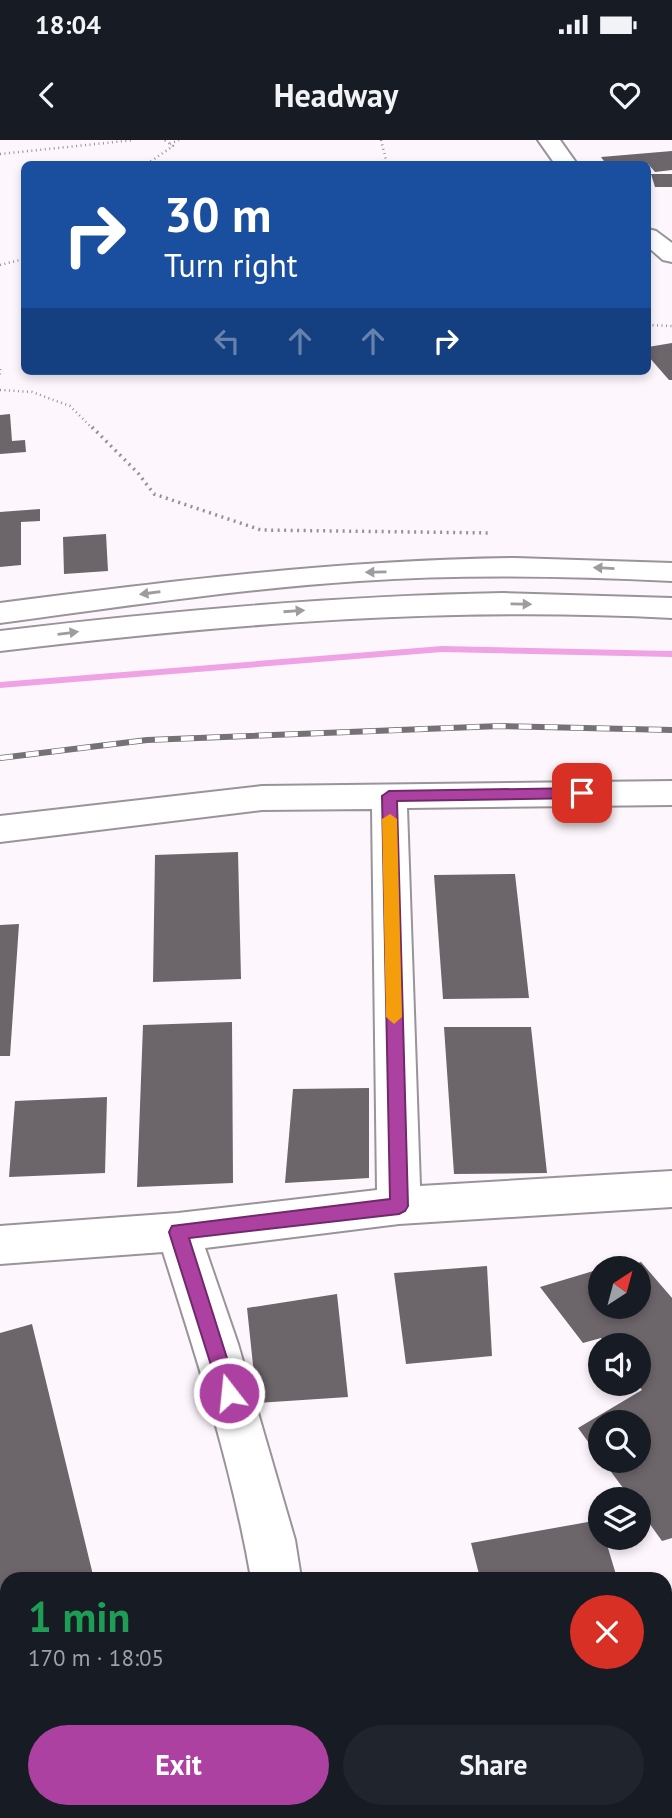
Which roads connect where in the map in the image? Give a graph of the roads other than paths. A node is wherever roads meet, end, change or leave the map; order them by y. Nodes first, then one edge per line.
1 (549, 140) edge
2 (564, 161) edge
3 (651, 238) edge
4 (672, 255) edge
5 (672, 572) edge
6 (672, 608) edge
7 (0, 613) edge
8 (0, 641) edge
9 (672, 793) edge
10 (389, 796) junction
11 (0, 830) edge
12 (672, 1189) edge
13 (399, 1206) junction
14 (178, 1232) junction
15 (0, 1245) edge
16 (275, 1572) edge

1 - 2 street
3 - 4 street
5 -> 7 street
8 -> 6 street
9 - 10 street
10 - 11 street
10 - 13 street
12 - 13 street
13 - 14 street
14 - 15 street
14 - 16 street

